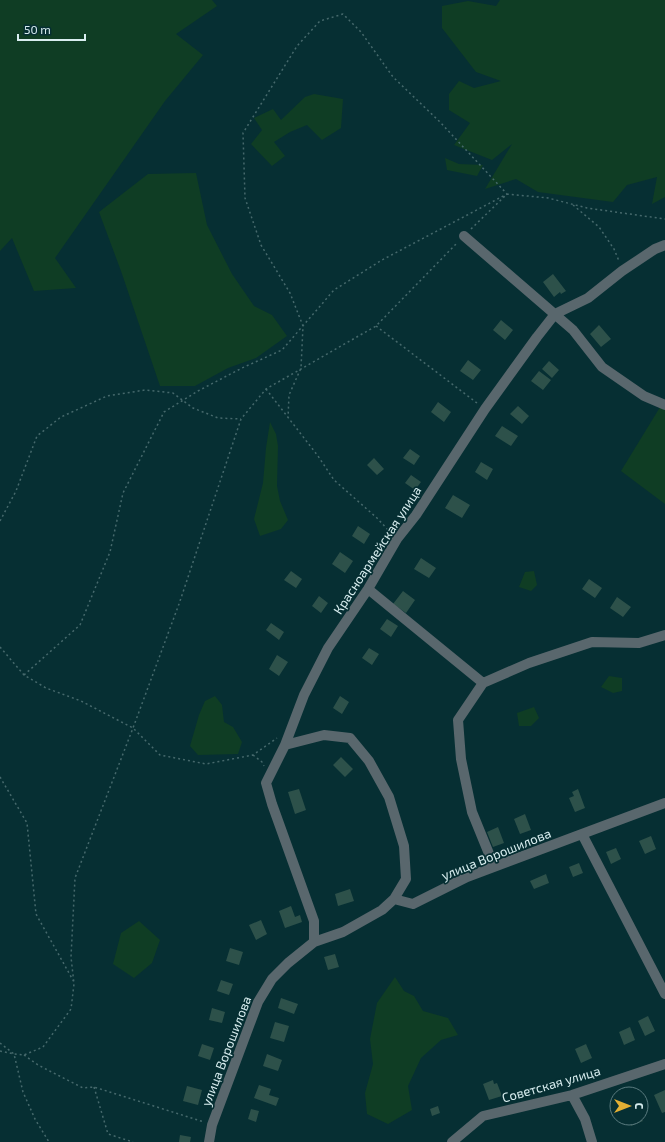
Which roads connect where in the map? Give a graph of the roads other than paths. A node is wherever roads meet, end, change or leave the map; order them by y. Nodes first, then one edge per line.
1 (464, 236) road end
2 (665, 245) edge
3 (555, 314) junction
4 (665, 405) edge
5 (368, 590) junction
6 (665, 635) edge
7 (483, 683) junction
8 (282, 741) junction
9 (665, 803) edge
10 (582, 834) junction
11 (494, 866) junction
12 (394, 899) junction
13 (314, 942) junction
14 (665, 994) edge
15 (665, 1064) edge
16 (572, 1095) junction
17 (209, 1142) edge
18 (452, 1142) edge
19 (592, 1142) edge

1 - 3 street
2 - 3 street, Красноармейская улица
3 - 4 street
3 - 5 street, Красноармейская улица
5 - 7 street
5 - 8 street, Красноармейская улица
6 - 7 street
7 - 11 street
8 - 12 street
8 - 13 street, Красноармейская улица
9 - 10 street, улица Ворошилова
10 - 11 street, улица Ворошилова
10 - 14 street
11 - 12 street, улица Ворошилова
12 - 13 street, улица Ворошилова
13 - 17 street, улица Ворошилова
15 - 16 street, Советская улица
16 - 18 street, Советская улица
16 - 19 street

